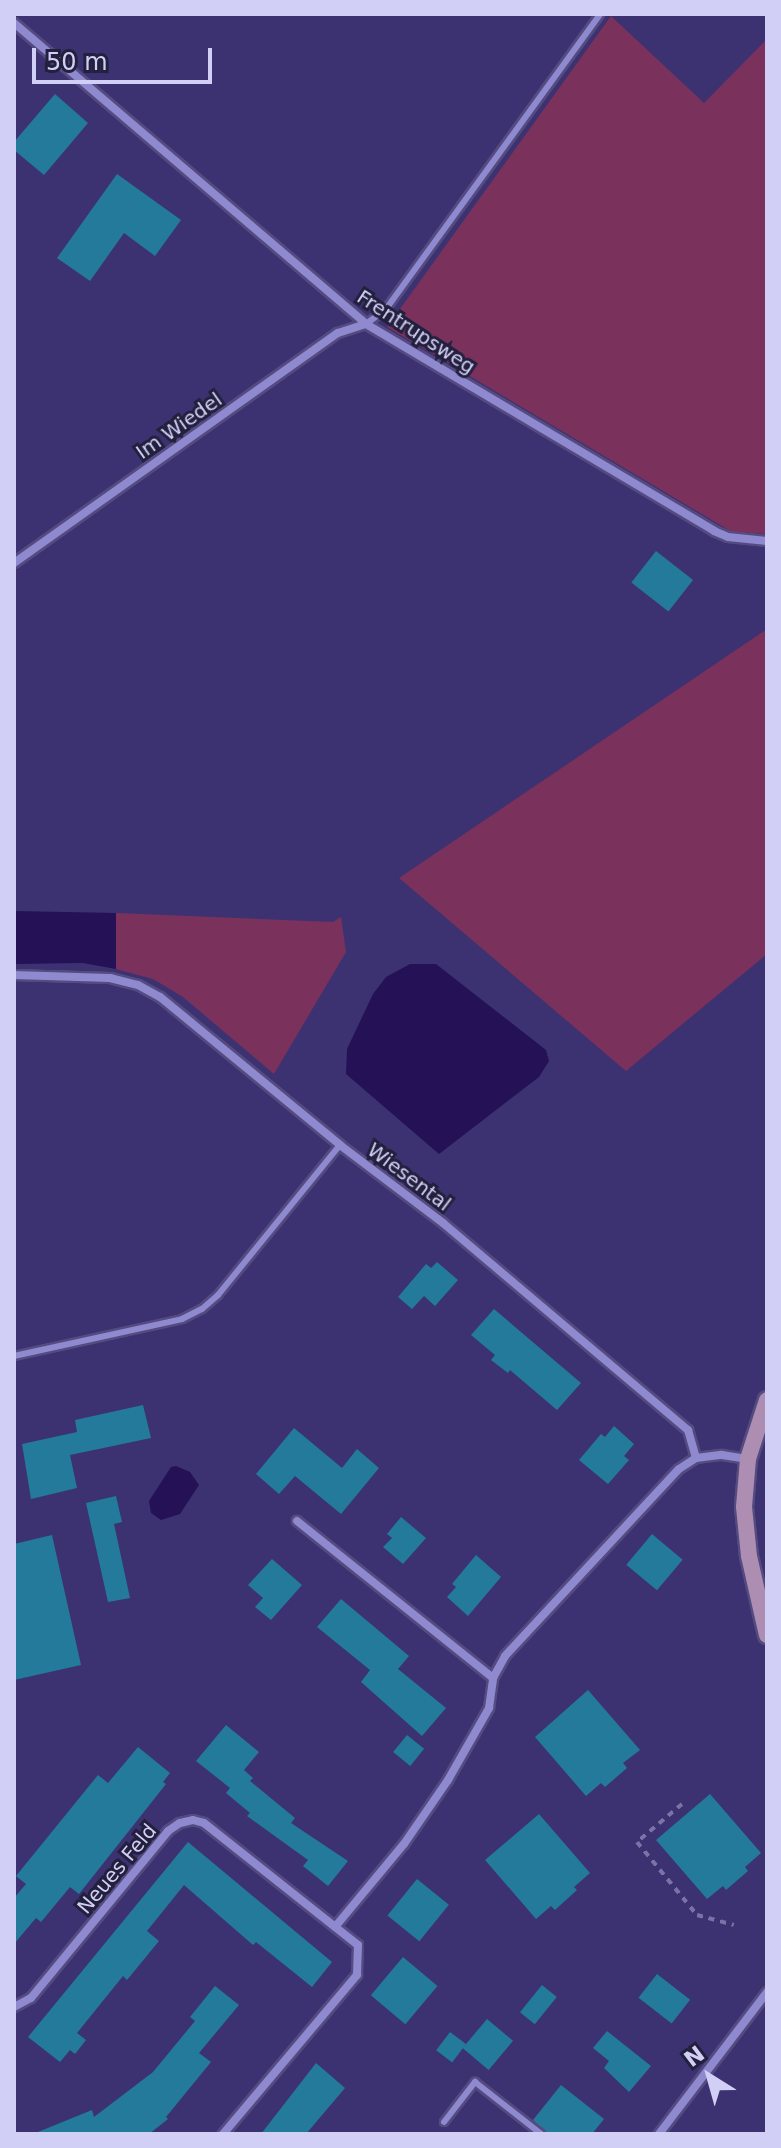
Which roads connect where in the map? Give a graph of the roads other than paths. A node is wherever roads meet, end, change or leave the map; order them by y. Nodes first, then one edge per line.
1 (600, 14) edge
2 (14, 23) edge
3 (366, 324) junction
4 (767, 541) edge
5 (14, 563) edge
6 (14, 975) edge
7 (340, 1145) junction
8 (14, 1356) edge
9 (767, 1400) edge
10 (696, 1458) junction
11 (748, 1459) junction
12 (297, 1521) dead end
13 (767, 1635) edge
14 (493, 1678) junction
15 (335, 1927) junction
16 (767, 1992) edge
17 (14, 2007) edge
18 (444, 2122) dead end
19 (223, 2134) edge
20 (541, 2134) edge
21 (659, 2134) edge

1 - 3 lane
2 - 3 street, Frentrupsweg
3 - 4 street, Frentrupsweg
3 - 5 street, Im Wiedel
6 - 7 street, Wiesental
7 - 8 lane
7 - 10 street, Wiesental
9 - 11 main road
10 - 11 street
10 - 14 street
11 - 13 main road
12 - 14 street
14 - 15 street
15 - 17 street, Neues Feld
15 - 19 street, Neues Feld
16 - 21 street
18 - 20 lane

